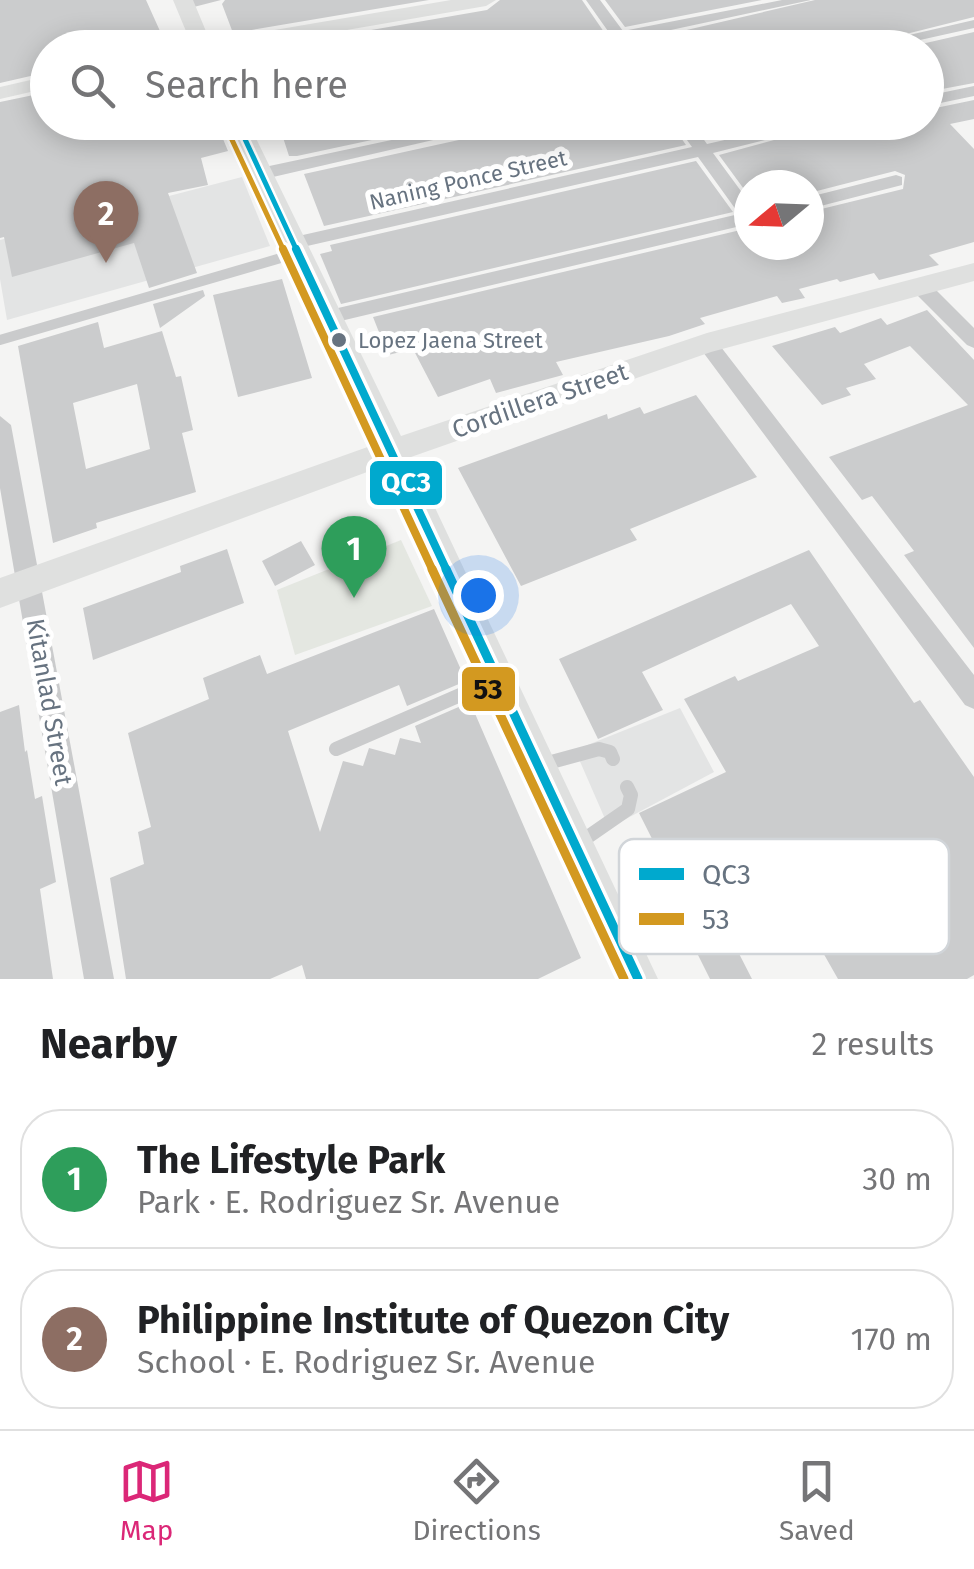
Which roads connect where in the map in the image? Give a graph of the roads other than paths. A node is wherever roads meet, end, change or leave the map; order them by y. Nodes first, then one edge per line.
1 (214, 0) edge
2 (486, 0) edge
3 (593, 0) edge
4 (804, 0) edge
5 (184, 2) edge
6 (974, 24) edge
7 (196, 30) edge
8 (309, 30) edge
9 (614, 30) edge
10 (675, 30) edge
11 (944, 30) edge
12 (30, 86) edge
13 (974, 91) edge
14 (0, 93) edge
15 (944, 97) edge
16 (245, 140) edge
17 (420, 140) edge
18 (695, 140) edge
19 (747, 140) edge
20 (702, 150) junction
21 (260, 174) junction
22 (896, 182) dead end
23 (734, 196) edge
24 (824, 199) edge
25 (734, 221) edge
26 (296, 248) junction
27 (974, 272) edge
28 (921, 287) junction
29 (328, 317) junction
30 (0, 340) edge
31 (974, 340) edge
32 (708, 343) junction
33 (0, 425) edge
34 (394, 451) junction
35 (14, 589) edge
36 (499, 678) junction
37 (974, 696) edge
38 (336, 749) dead end
39 (613, 759) dead end
40 (539, 765) junction
41 (628, 787) dead end
42 (576, 845) junction
43 (619, 938) edge
44 (626, 954) edge
45 (98, 979) edge
46 (638, 979) edge

1 - 5 street
2 - 8 street
3 - 9 street
4 - 10 street
5 - 7 street
6 - 11 street
12 - 14 street
13 - 15 street
16 - 21 street
17 - 21 street
18 - 20 street
19 - 20 street, Naning Ponce Street
20 - 23 street
20 - 26 street, Naning Ponce Street
21 - 26 street
22 - 24 street
25 - 29 street
26 - 29 street
26 - 30 lane
27 - 28 street, Cordillera Street
28 - 31 street
28 - 32 street, Cordillera Street
29 - 34 street
32 - 34 street, Cordillera Street
32 - 37 street
33 - 35 street, Kitanlad Street
34 - 35 street, Cordillera Street
34 - 36 street
35 - 45 street, Kitanlad Street
36 - 38 lane
36 - 40 street
39 - 40 lane
40 - 42 street
41 - 42 lane
42 - 43 street
44 - 46 street

